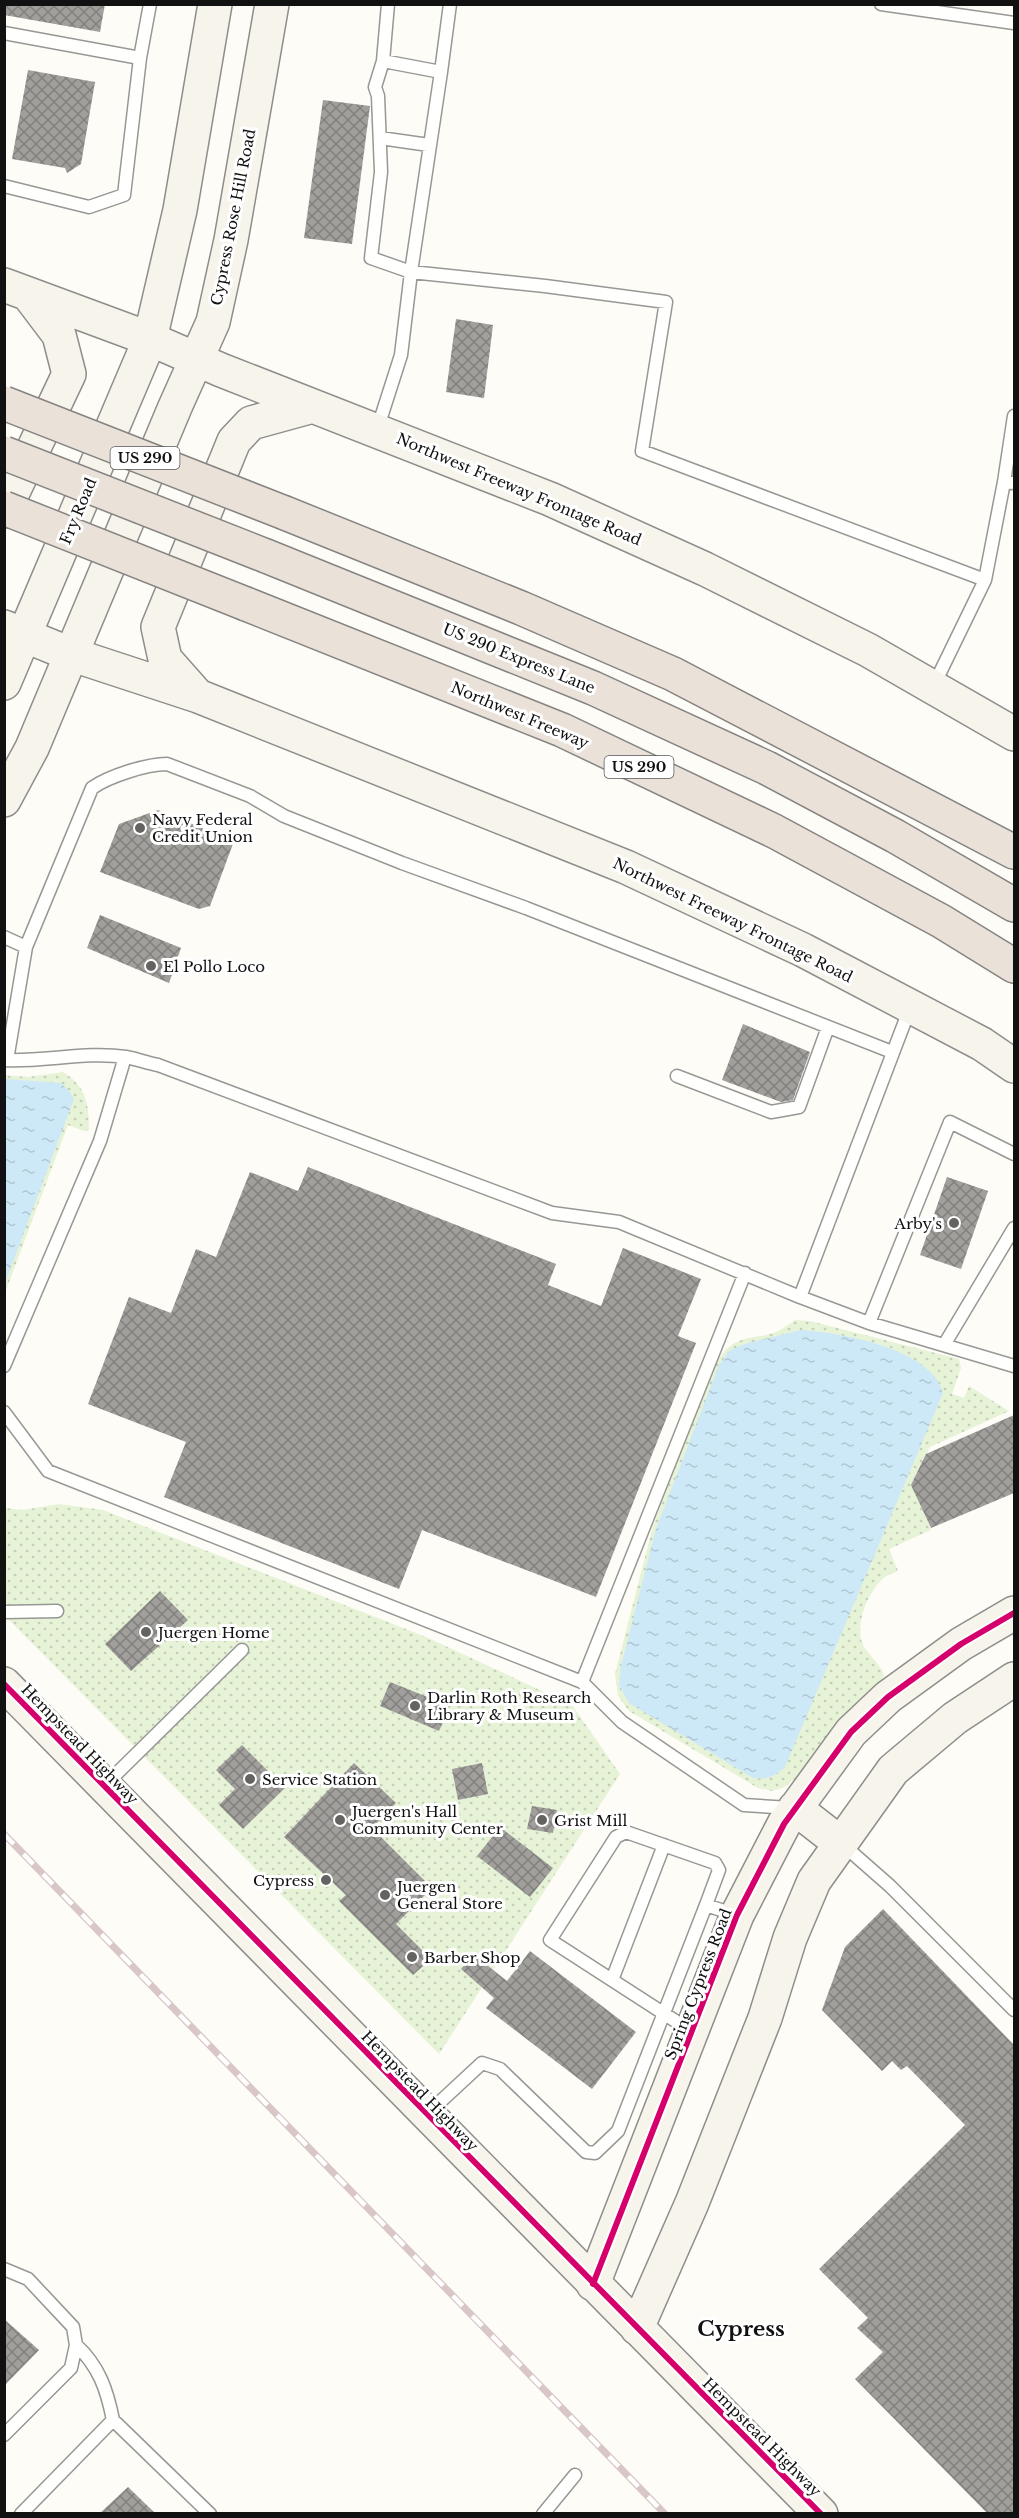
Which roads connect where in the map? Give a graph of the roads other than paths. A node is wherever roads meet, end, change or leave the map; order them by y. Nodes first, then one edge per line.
1 (150, 4) edge
2 (215, 4) edge
3 (272, 4) edge
4 (388, 4) edge
5 (450, 4) edge
6 (881, 4) edge
7 (1014, 23) edge
8 (4, 33) edge
9 (140, 58) junction
10 (383, 61) junction
11 (441, 72) junction
12 (380, 138) junction
13 (429, 145) junction
14 (4, 186) edge
15 (411, 272) junction
16 (16, 290) edge
17 (150, 339) junction
18 (197, 360) junction
19 (4, 403) edge
20 (313, 406) junction
21 (1014, 416) edge
22 (377, 431) junction
23 (4, 453) edge
24 (1009, 482) edge
25 (4, 509) edge
26 (985, 580) junction
27 (15, 632) edge
28 (70, 654) junction
29 (4, 683) edge
30 (933, 687) junction
31 (198, 696) junction
32 (1014, 734) edge
33 (4, 800) edge
34 (1014, 852) edge
35 (1014, 905) edge
36 (4, 937) edge
37 (26, 947) junction
38 (1014, 966) edge
39 (910, 1007) junction
40 (828, 1027) junction
41 (892, 1052) junction
42 (125, 1057) junction
43 (5, 1060) edge
44 (1014, 1066) edge
45 (677, 1076) dead end
46 (1014, 1154) edge
47 (1014, 1228) edge
48 (745, 1273) junction
49 (800, 1297) junction
50 (869, 1323) junction
51 (944, 1345) junction
52 (4, 1366) edge
53 (1014, 1366) edge
54 (4, 1412) edge
55 (57, 1611) dead end
56 (4, 1612) edge
57 (1014, 1613) edge
58 (242, 1650) dead end
59 (1014, 1679) edge
60 (582, 1682) junction
61 (4, 1684) edge
62 (104, 1785) junction
63 (795, 1808) junction
64 (840, 1843) junction
65 (664, 1845) junction
66 (706, 1905) junction
67 (737, 1915) junction
68 (612, 1980) junction
69 (1014, 2010) edge
70 (664, 2014) junction
71 (693, 2033) junction
72 (426, 2114) junction
73 (4, 2269) edge
74 (593, 2284) junction
75 (637, 2328) junction
76 (76, 2345) junction
77 (113, 2420) junction
78 (4, 2435) edge
79 (575, 2475) dead end
80 (21, 2514) edge
81 (210, 2514) edge
82 (543, 2514) edge
83 (820, 2514) edge

1 - 9 lane
2 - 17 main road
3 - 18 main road, Cypress Rose Hill Road
4 - 10 lane
5 - 11 lane
6 - 7 lane
8 - 9 lane
9 - 14 lane
10 - 11 lane
10 - 12 lane
11 - 13 lane
12 - 13 lane
12 - 15 lane
13 - 15 lane
15 - 22 lane
15 - 26 lane
16 - 17 main road, Northwest Freeway Frontage Road
16 - 25 main road
17 - 18 main road, Northwest Freeway Frontage Road
17 - 27 main road, Fry Road
18 - 20 main road, Northwest Freeway Frontage Road
18 - 28 main road, Cypress Rose Hill Road
19 - 34 highway, US 290, bridge
20 - 22 main road, Northwest Freeway Frontage Road
20 - 31 main road
21 - 24 lane
22 - 30 main road, Northwest Freeway Frontage Road
23 - 35 highway, US 290 Express Lane, bridge
24 - 26 lane
25 - 38 highway, Northwest Freeway / US 290, bridge
26 - 30 lane
27 - 28 main road, Northwest Freeway Frontage Road
27 - 29 main road, Fry Road
28 - 31 main road, Northwest Freeway Frontage Road
28 - 33 main road
30 - 32 main road, Northwest Freeway Frontage Road
31 - 39 main road, Northwest Freeway Frontage Road
36 - 37 lane
37 - 40 lane
37 - 43 lane
39 - 41 lane
39 - 44 main road, Northwest Freeway Frontage Road
40 - 41 lane
40 - 45 lane
41 - 49 lane
42 - 43 lane
42 - 48 lane
42 - 52 lane
46 - 50 lane
47 - 51 lane
48 - 49 lane
48 - 60 lane
49 - 50 lane
50 - 51 lane
51 - 53 lane
54 - 60 lane
55 - 56 lane
57 - 63 main road, Spring Cypress Road
58 - 62 lane
59 - 64 main road
60 - 63 lane
61 - 62 main road, Hempstead Highway
62 - 72 main road, Hempstead Highway
63 - 64 main road
63 - 67 main road, Spring Cypress Road
64 - 69 lane
64 - 75 main road
65 - 66 lane
65 - 68 lane
65 - 68 lane
66 - 67 lane
66 - 70 lane
67 - 71 main road, Spring Cypress Road
68 - 70 lane
70 - 71 lane
70 - 72 lane
71 - 74 main road, Spring Cypress Road
72 - 74 main road, Hempstead Highway
73 - 76 lane
74 - 75 main road, Hempstead Highway
75 - 83 main road, Hempstead Highway
76 - 77 lane
76 - 78 lane
77 - 80 lane
77 - 81 lane
79 - 82 lane

